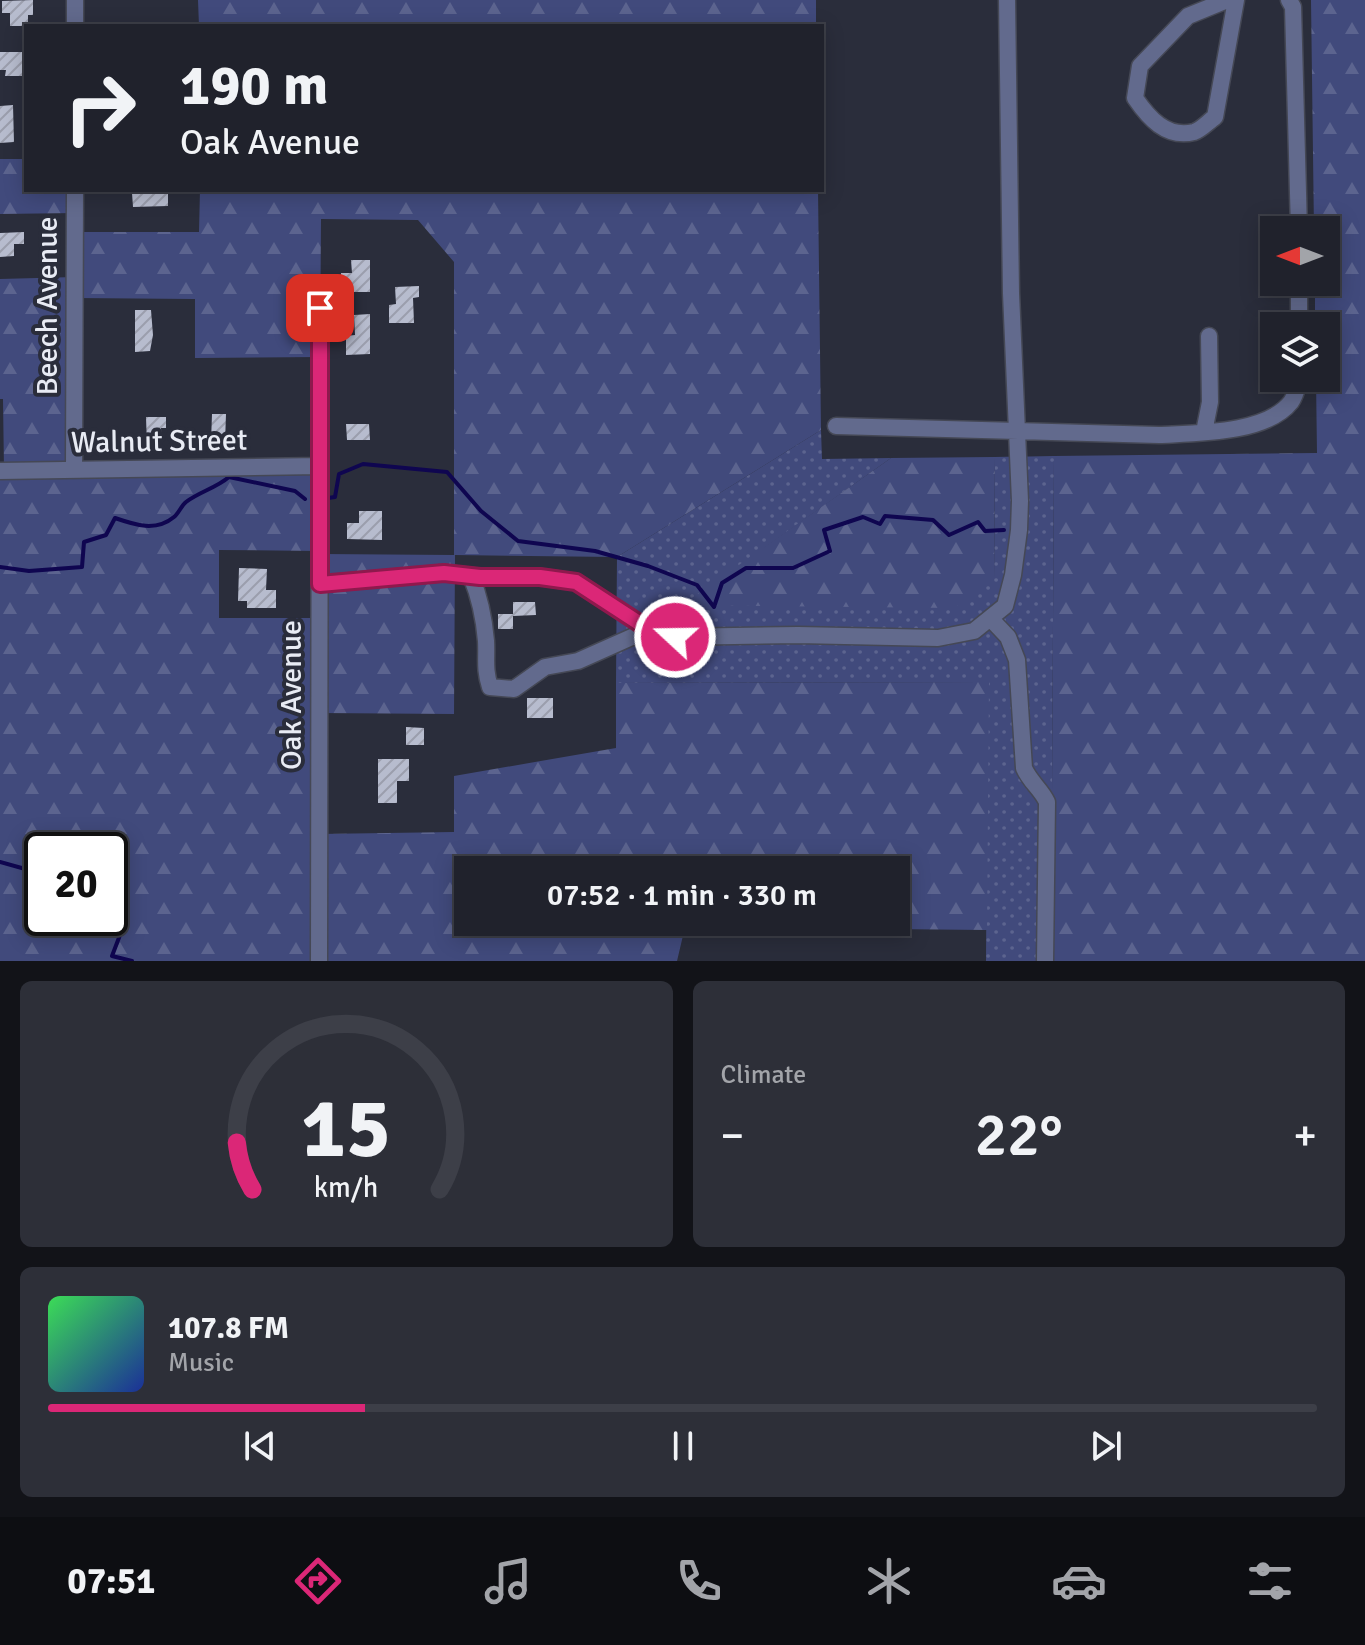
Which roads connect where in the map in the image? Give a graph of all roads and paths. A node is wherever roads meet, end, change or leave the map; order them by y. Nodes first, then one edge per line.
1 (75, 0) edge
2 (1007, 0) edge
3 (1227, 0) edge
4 (1236, 0) edge
5 (1289, 0) edge
6 (75, 24) edge
7 (75, 192) edge
8 (1299, 216) edge
9 (320, 284) dead end
10 (1209, 336) dead end
11 (1295, 392) edge
12 (836, 426) dead end
13 (1016, 431) junction
14 (1204, 432) junction
15 (319, 466) junction
16 (74, 470) junction
17 (0, 471) edge
18 (471, 576) junction
19 (320, 584) junction
20 (990, 618) junction
21 (652, 628) junction
22 (319, 961) edge
23 (1045, 961) edge

1 - 6 street
2 - 13 street
3 - 4 street
5 - 8 street
7 - 16 street, Beech Avenue
9 - 15 street, Oak Avenue
10 - 14 street
11 - 14 street
12 - 13 street
13 - 14 street
13 - 20 street
15 - 16 street, Walnut Street
15 - 19 street, Oak Avenue
16 - 17 street, Walnut Street
18 - 19 street
18 - 21 street
18 - 21 street
19 - 22 street, Oak Avenue
20 - 21 street
20 - 23 street

